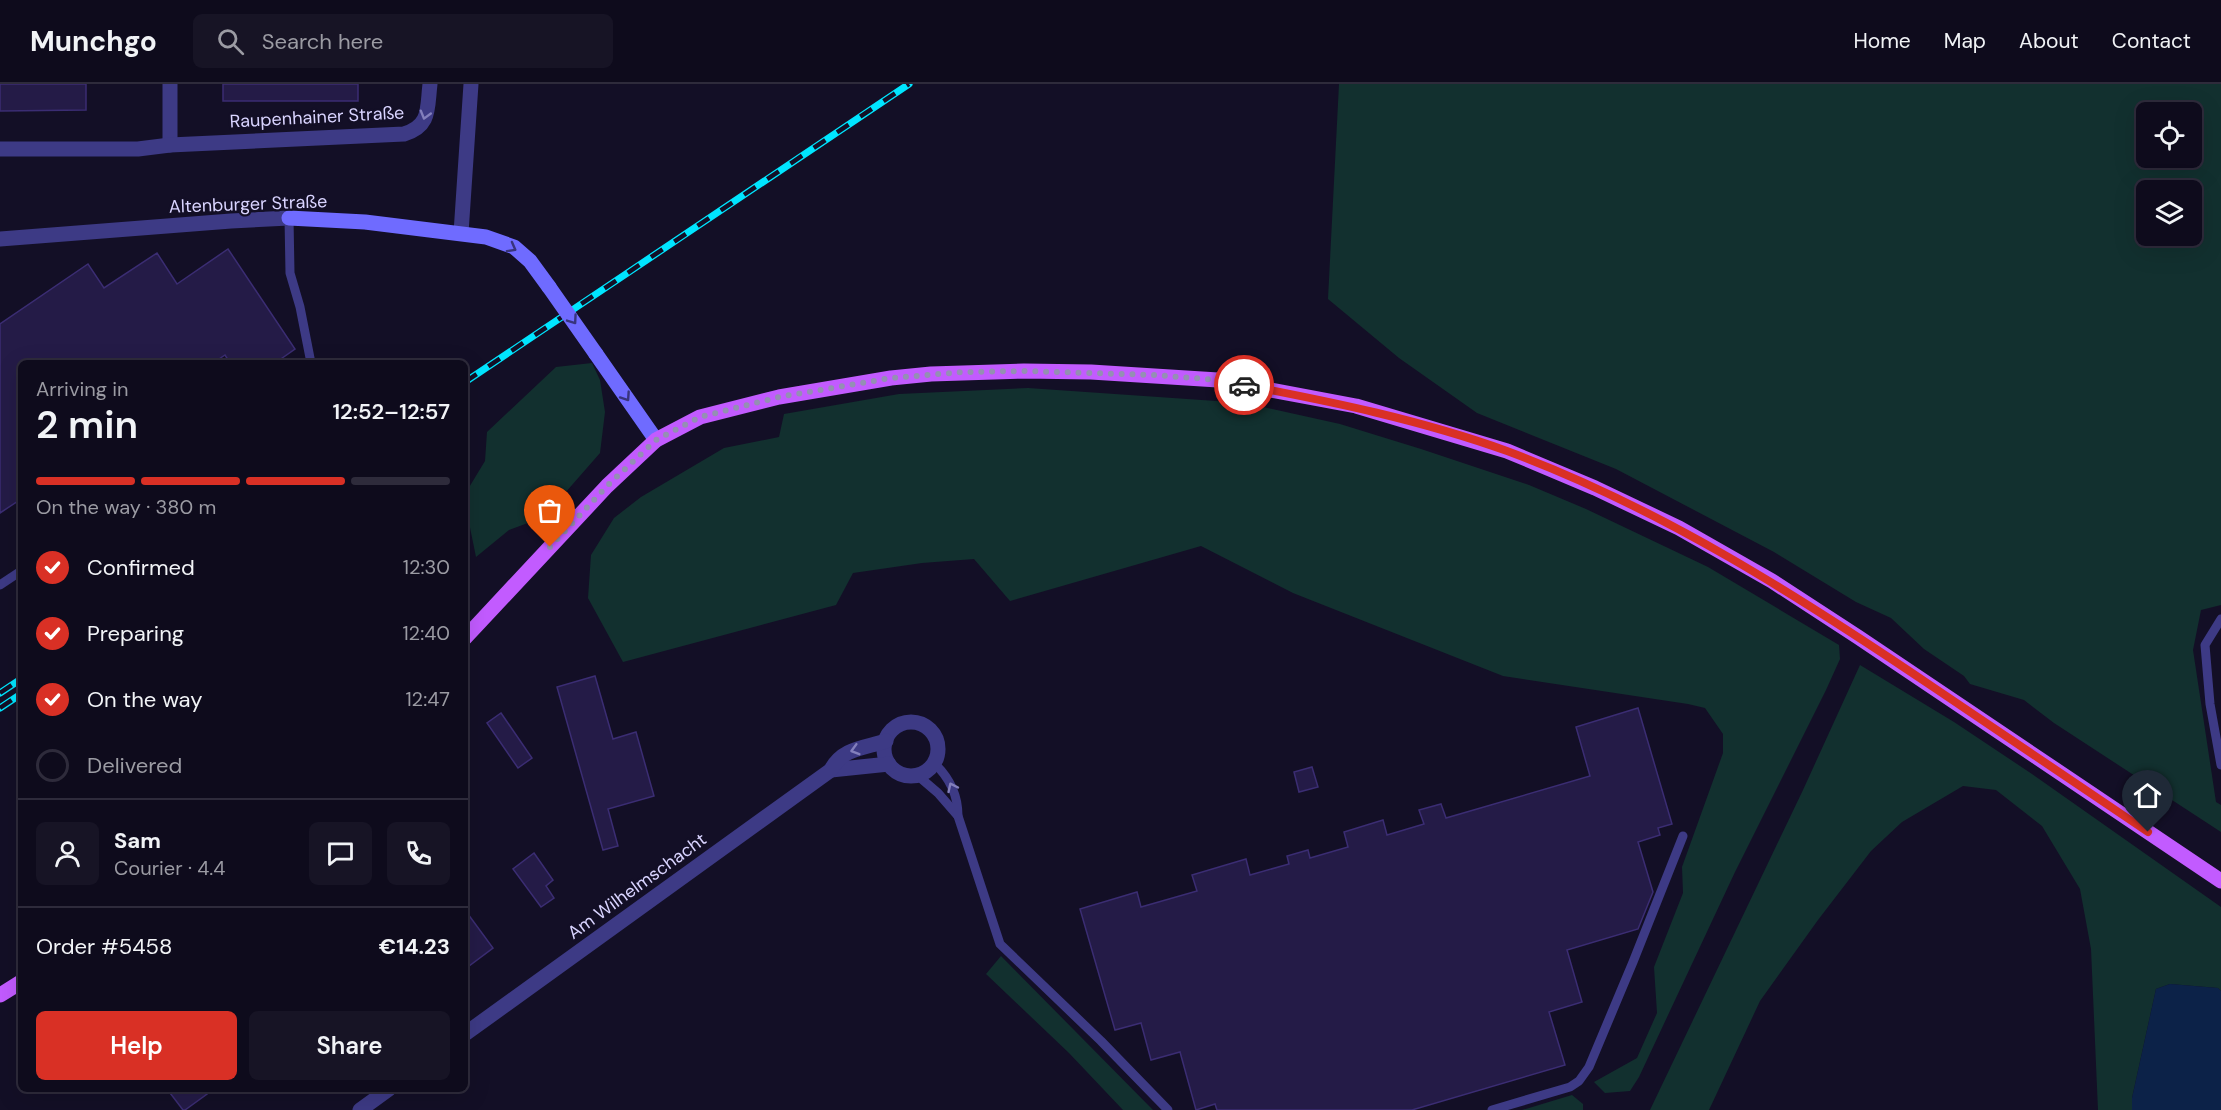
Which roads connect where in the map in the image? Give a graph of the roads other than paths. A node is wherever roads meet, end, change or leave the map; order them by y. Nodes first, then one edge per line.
1 (170, 84) edge
2 (430, 84) edge
3 (471, 84) edge
4 (170, 145) junction
5 (0, 149) edge
6 (289, 218) junction
7 (461, 233) junction
8 (0, 239) edge
9 (310, 360) edge
10 (656, 440) junction
11 (18, 573) edge
12 (0, 585) edge
13 (2221, 619) edge
14 (468, 635) edge
15 (886, 741) junction
16 (934, 763) junction
17 (889, 764) junction
18 (2221, 765) edge
19 (831, 770) junction
20 (917, 775) junction
21 (958, 816) junction
22 (1683, 836) dead end
23 (2221, 881) edge
24 (18, 984) edge
25 (0, 995) edge
26 (468, 1032) edge
27 (385, 1092) edge
28 (360, 1110) edge
29 (1168, 1110) edge
30 (1492, 1110) edge

1 - 4 street
2 -> 4 street, Raupenhainer Straße
3 - 7 street
4 - 5 street, Raupenhainer Straße
6 - 7 street, Altenburger Straße
6 - 8 street, Altenburger Straße
6 - 9 lane
7 -> 10 street, Altenburger Straße, bridge
10 - 14 main road
10 - 23 main road
11 - 12 lane
13 - 18 lane
15 - 16 street, Am Wilhelmschacht
15 - 17 street
15 -> 19 street, Am Wilhelmschacht
16 - 20 street
21 -> 16 lane
17 - 19 street, Am Wilhelmschacht
17 - 20 street, Am Wilhelmschacht
19 - 26 street, Am Wilhelmschacht
20 - 21 lane
21 - 29 lane
22 - 30 lane
24 - 25 main road
27 - 28 street

